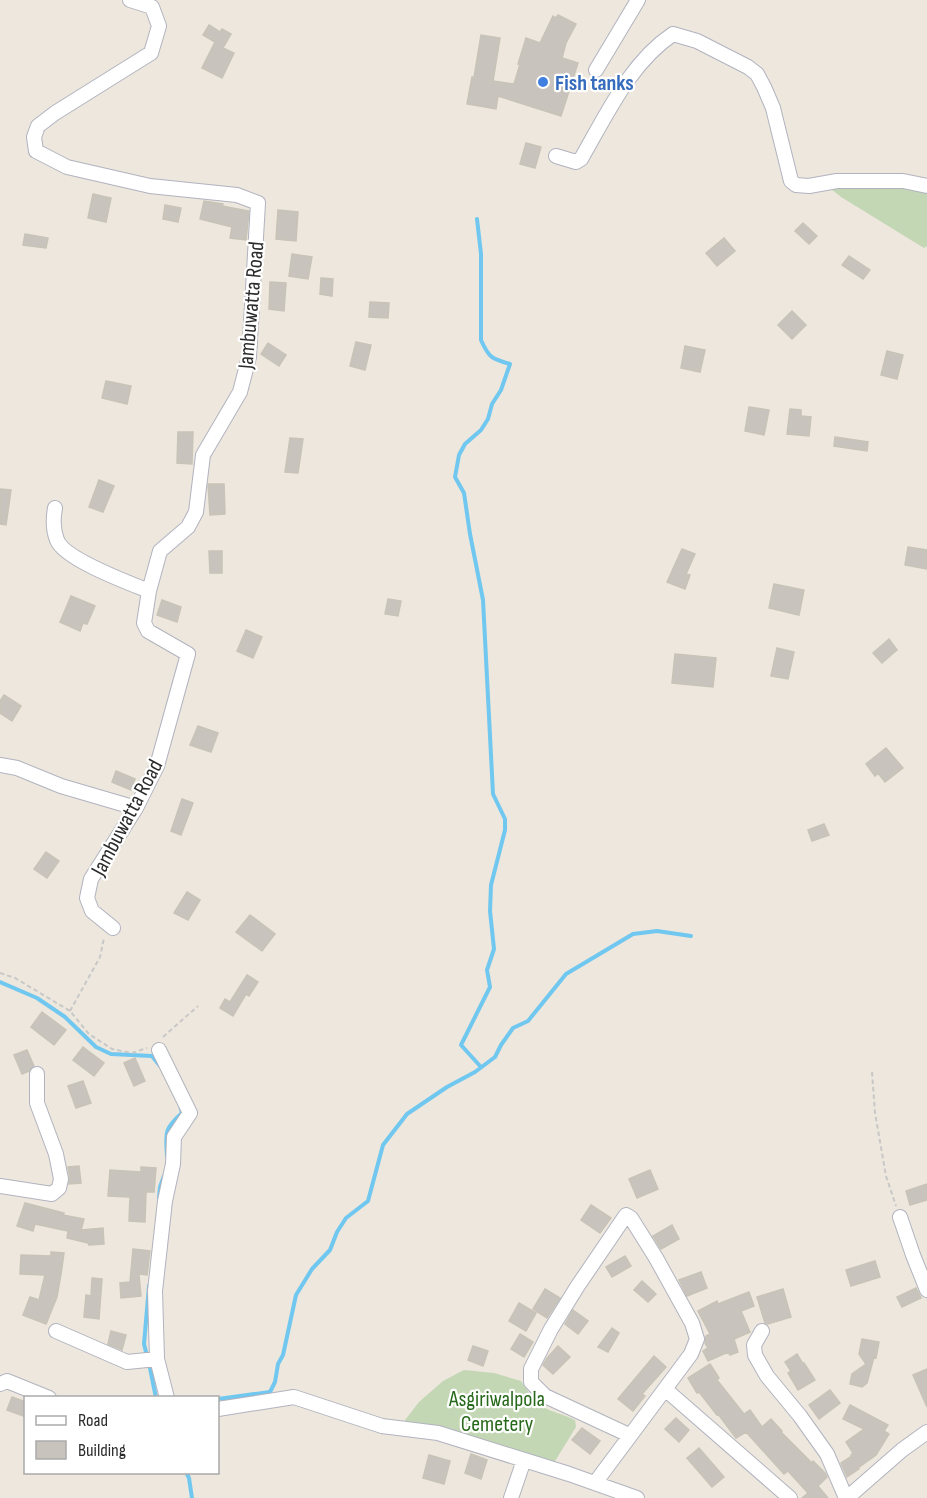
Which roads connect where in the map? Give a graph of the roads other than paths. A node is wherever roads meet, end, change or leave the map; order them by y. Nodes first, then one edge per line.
1 (130, 0) edge
2 (638, 0) edge
3 (154, 4) edge
4 (596, 70) dead end
5 (556, 156) dead end
6 (927, 186) edge
7 (55, 508) dead end
8 (149, 591) junction
9 (0, 765) edge
10 (136, 808) junction
11 (110, 926) road end
12 (157, 1048) road end
13 (37, 1074) dead end
14 (0, 1186) edge
15 (900, 1217) road end
16 (927, 1290) edge
17 (56, 1331) dead end
18 (762, 1331) dead end
19 (157, 1359) junction
20 (0, 1383) edge
21 (665, 1389) junction
22 (44, 1396) edge
23 (166, 1396) edge
24 (219, 1409) edge
25 (927, 1432) edge
26 (629, 1435) junction
27 (524, 1460) junction
28 (595, 1483) junction
29 (511, 1498) edge
30 (637, 1498) edge
31 (790, 1498) edge
32 (847, 1498) edge

1 - 3 street, Jambuwatta Road
2 - 4 street
3 - 8 street, Jambuwatta Road
5 - 6 street
7 - 8 street
8 - 10 street, Jambuwatta Road
9 - 10 street
10 - 11 street, Jambuwatta Road
12 - 19 street
13 - 14 street
15 - 16 street
17 - 19 street
18 - 32 street
19 - 23 street
20 - 22 street
21 - 26 street
21 - 26 street
21 - 31 street
24 - 27 street
25 - 32 street
26 - 28 street
27 - 28 street
27 - 29 street
28 - 30 street

